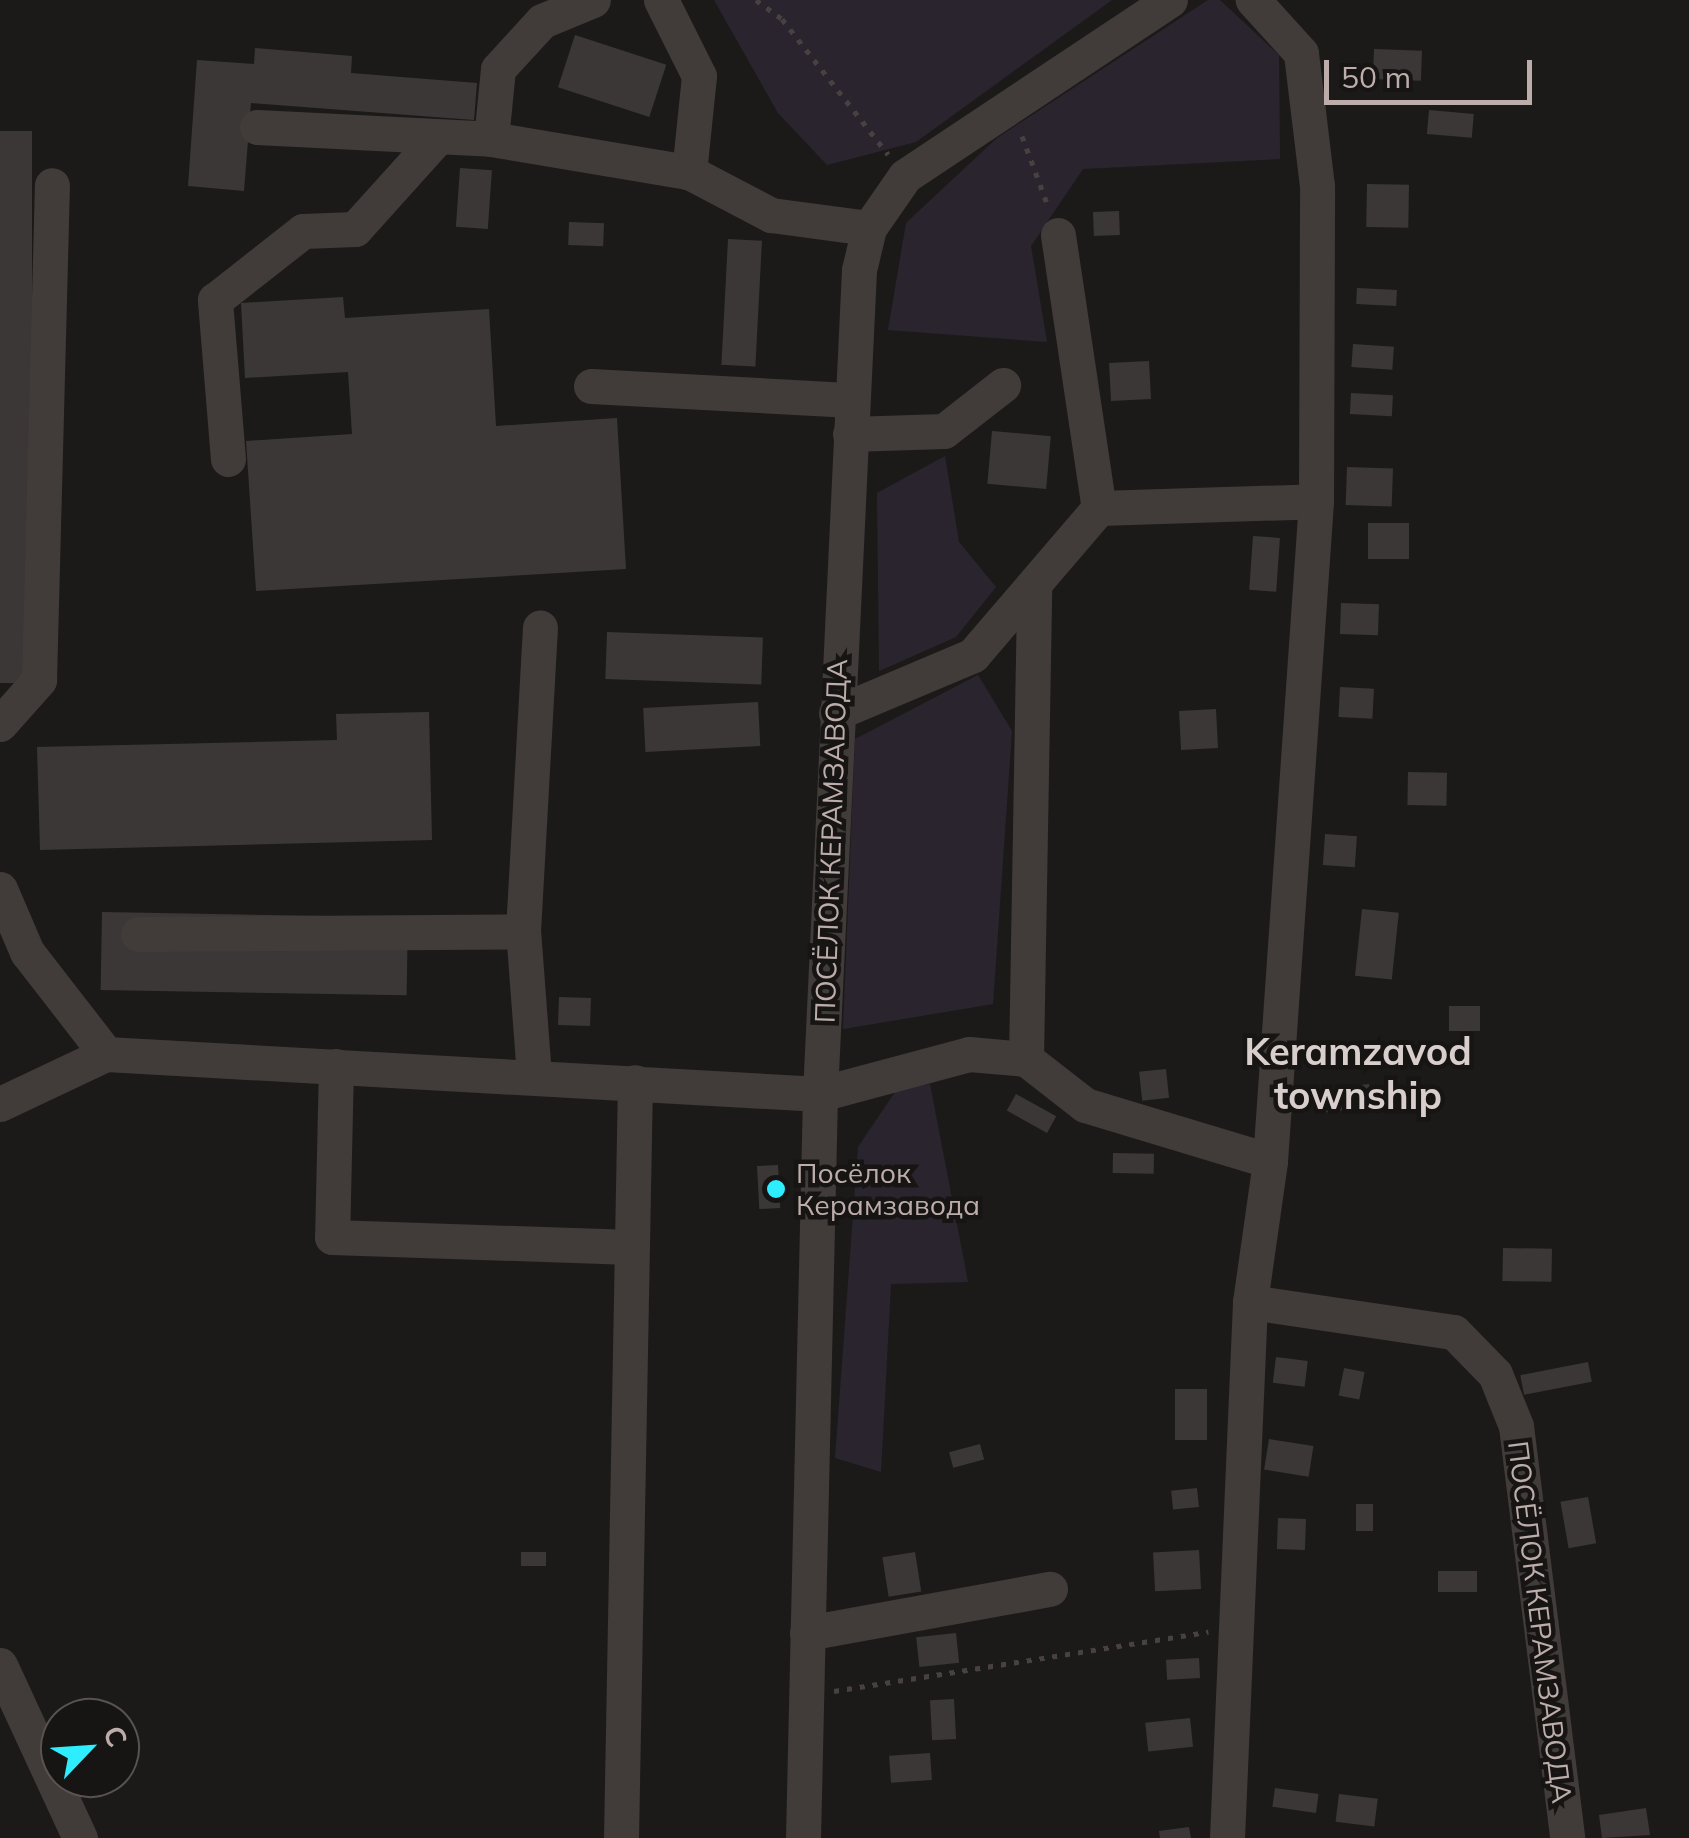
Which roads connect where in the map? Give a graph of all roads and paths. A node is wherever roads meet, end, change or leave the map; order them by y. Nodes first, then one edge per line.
1 (592, 0) edge
2 (661, 0) edge
3 (756, 0) edge
4 (1170, 0) edge
5 (1257, 2) edge
6 (1011, 106) junction
7 (257, 127) dead end
8 (438, 138) junction
9 (491, 139) junction
10 (688, 172) junction
11 (905, 176) junction
12 (52, 185) dead end
13 (869, 228) junction
14 (1058, 235) joint
15 (1003, 384) dead end
16 (591, 386) dead end
17 (851, 417) junction
18 (228, 460) dead end
19 (1316, 502) junction
20 (1100, 508) junction
21 (1034, 584) junction
22 (540, 627) dead end
23 (836, 713) junction
24 (0, 724) edge
25 (0, 889) edge
26 (523, 931) junction
27 (138, 934) dead end
28 (106, 1054) junction
29 (1026, 1059) junction
30 (336, 1066) junction
31 (534, 1076) junction
32 (636, 1082) junction
33 (820, 1094) junction
34 (0, 1104) edge
35 (1270, 1162) junction
36 (632, 1247) junction
37 (1250, 1302) junction
38 (1050, 1589) dead end
39 (1236, 1629) junction
40 (807, 1632) junction
41 (0, 1665) edge
42 (806, 1692) junction
43 (80, 1838) edge
44 (620, 1838) edge
45 (802, 1838) edge
46 (1226, 1838) edge
47 (1567, 1838) edge

1 - 9 street
2 - 10 street
3 - 11 path
4 - 6 street, ПОСЁЛОК КЕРАМЗАВОДА
5 - 19 street
6 - 11 street, ПОСЁЛОК КЕРАМЗАВОДА
6 - 14 path
7 - 8 street
8 - 9 street
8 - 18 street
9 - 10 street
10 - 13 street
11 - 13 street, ПОСЁЛОК КЕРАМЗАВОДА
12 - 24 street
13 - 17 street, ПОСЁЛОК КЕРАМЗАВОДА
14 - 20 street
15 - 17 street
16 - 17 street
17 - 23 street, ПОСЁЛОК КЕРАМЗАВОДА
19 - 20 street
19 - 35 street
20 - 21 street
21 - 23 street
21 - 29 street
22 - 26 street
23 - 33 street, ПОСЁЛОК КЕРАМЗАВОДА
25 - 28 street
26 - 27 street
26 - 31 street
28 - 30 street
28 - 34 street
29 - 33 street
29 - 35 street
30 - 31 street
30 - 36 street
31 - 32 street
32 - 33 street
32 - 36 street
33 - 40 street, ПОСЁЛОК КЕРАМЗАВОДА
35 - 37 street
36 - 44 street
37 - 39 street
37 - 47 street, ПОСЁЛОК КЕРАМЗАВОДА
38 - 40 street
39 - 42 path
39 - 46 street
40 - 42 street, ПОСЁЛОК КЕРАМЗАВОДА
41 - 43 street
42 - 45 street, ПОСЁЛОК КЕРАМЗАВОДА

